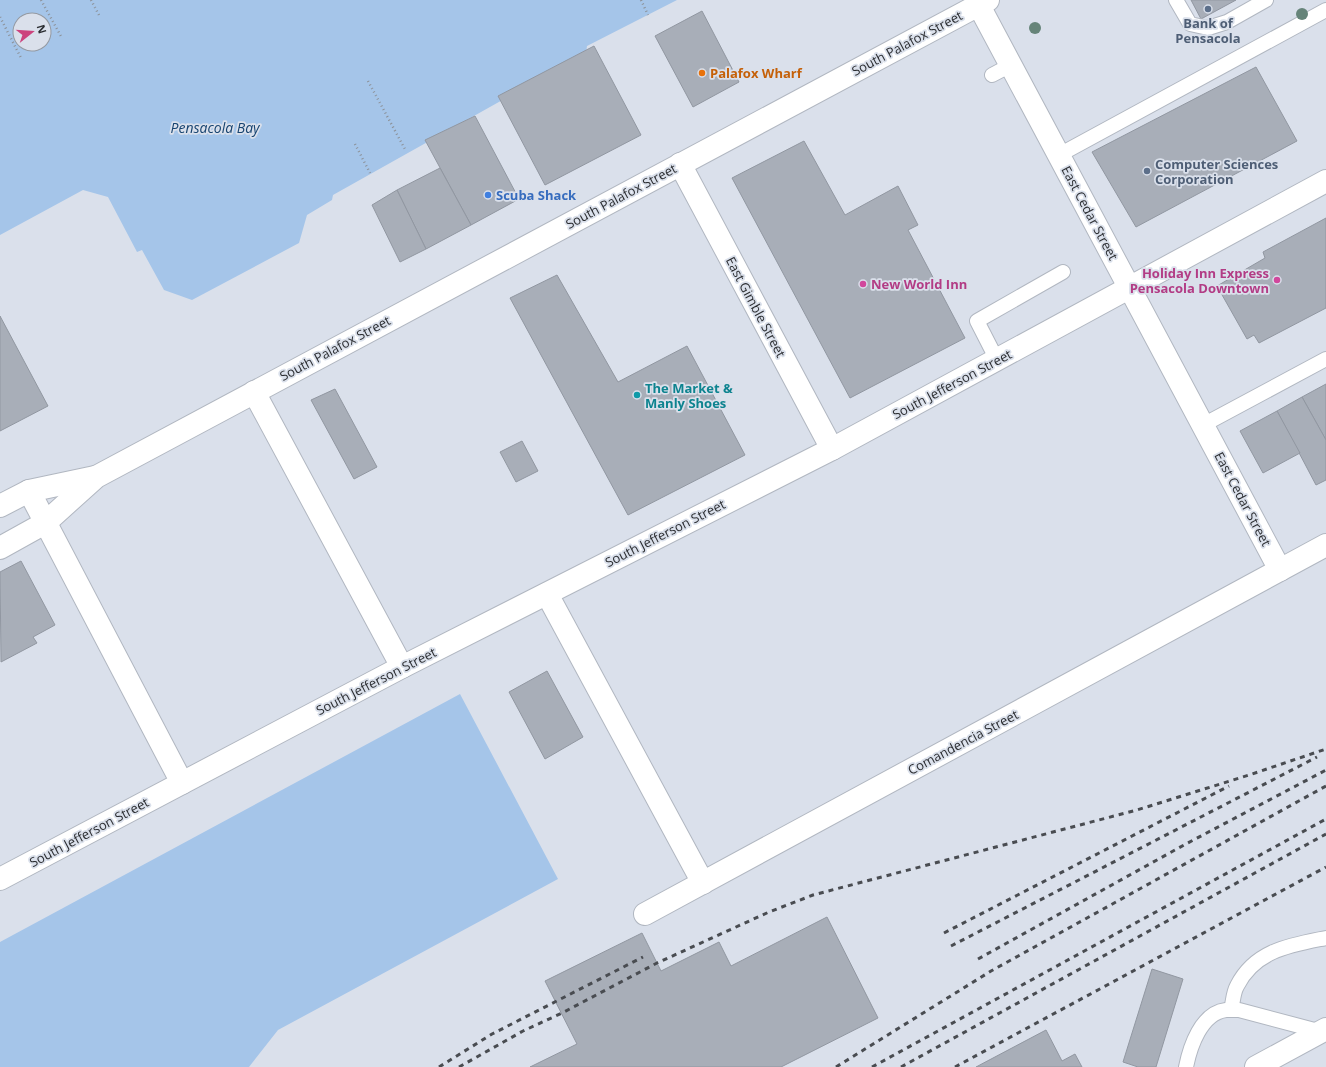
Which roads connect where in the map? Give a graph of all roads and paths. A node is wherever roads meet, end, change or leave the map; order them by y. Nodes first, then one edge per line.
1 (41, 0) edge
2 (91, 0) edge
3 (641, 0) edge
4 (1176, 0) edge
5 (1266, 0) edge
6 (981, 2) edge
7 (1326, 10) edge
8 (648, 15) dead end
9 (0, 17) edge
10 (100, 17) dead end
11 (62, 38) dead end
12 (21, 58) dead end
13 (368, 81) dead end
14 (355, 144) dead end
15 (406, 151) dead end
16 (1059, 155) junction
17 (680, 164) junction
18 (370, 173) dead end
19 (1326, 181) edge
20 (1063, 272) dead end
21 (1130, 288) junction
22 (1326, 359) edge
23 (997, 360) junction
24 (254, 392) junction
25 (1203, 425) junction
26 (832, 449) junction
27 (96, 477) junction
28 (29, 491) junction
29 (0, 506) edge
30 (45, 523) junction
31 (1326, 545) edge
32 (0, 548) edge
33 (1280, 570) junction
34 (547, 594) junction
35 (402, 667) junction
36 (182, 783) junction
37 (0, 879) edge
38 (703, 883) junction
39 (645, 914) dead end
40 (1326, 938) edge
41 (1231, 1010) junction
42 (1324, 1031) edge
43 (1186, 1067) edge
44 (1256, 1067) edge

1 - 11 path
2 - 10 path
3 - 8 path
4 - 5 lane
6 - 16 street, East Cedar Street
6 - 17 street, South Palafox Street
7 - 16 lane
9 - 12 path
13 - 15 path
14 - 18 path
16 - 21 street, East Cedar Street
17 - 24 street, South Palafox Street
17 - 26 street, East Gimble Street
19 - 21 street, South Jefferson Street
20 - 23 lane
21 - 23 street, South Jefferson Street
21 - 25 street, East Cedar Street
22 - 25 lane
23 - 26 street, South Jefferson Street
24 - 27 street, South Palafox Street
24 - 35 street
25 - 33 street, East Cedar Street
26 - 34 street, South Jefferson Street
27 - 28 street, South Palafox Street
27 - 30 street, South Palafox Street
28 - 29 street, South Palafox Street
28 - 30 street
30 - 32 street, South Palafox Street
30 - 36 street
31 - 33 street, Comandencia Street
33 - 38 street, Comandencia Street
34 - 35 street, South Jefferson Street
34 - 38 street
35 - 36 street, South Jefferson Street
36 - 37 street, South Jefferson Street
38 - 39 street, Comandencia Street
40 - 41 lane
41 - 42 lane
41 - 43 lane
42 - 44 street

